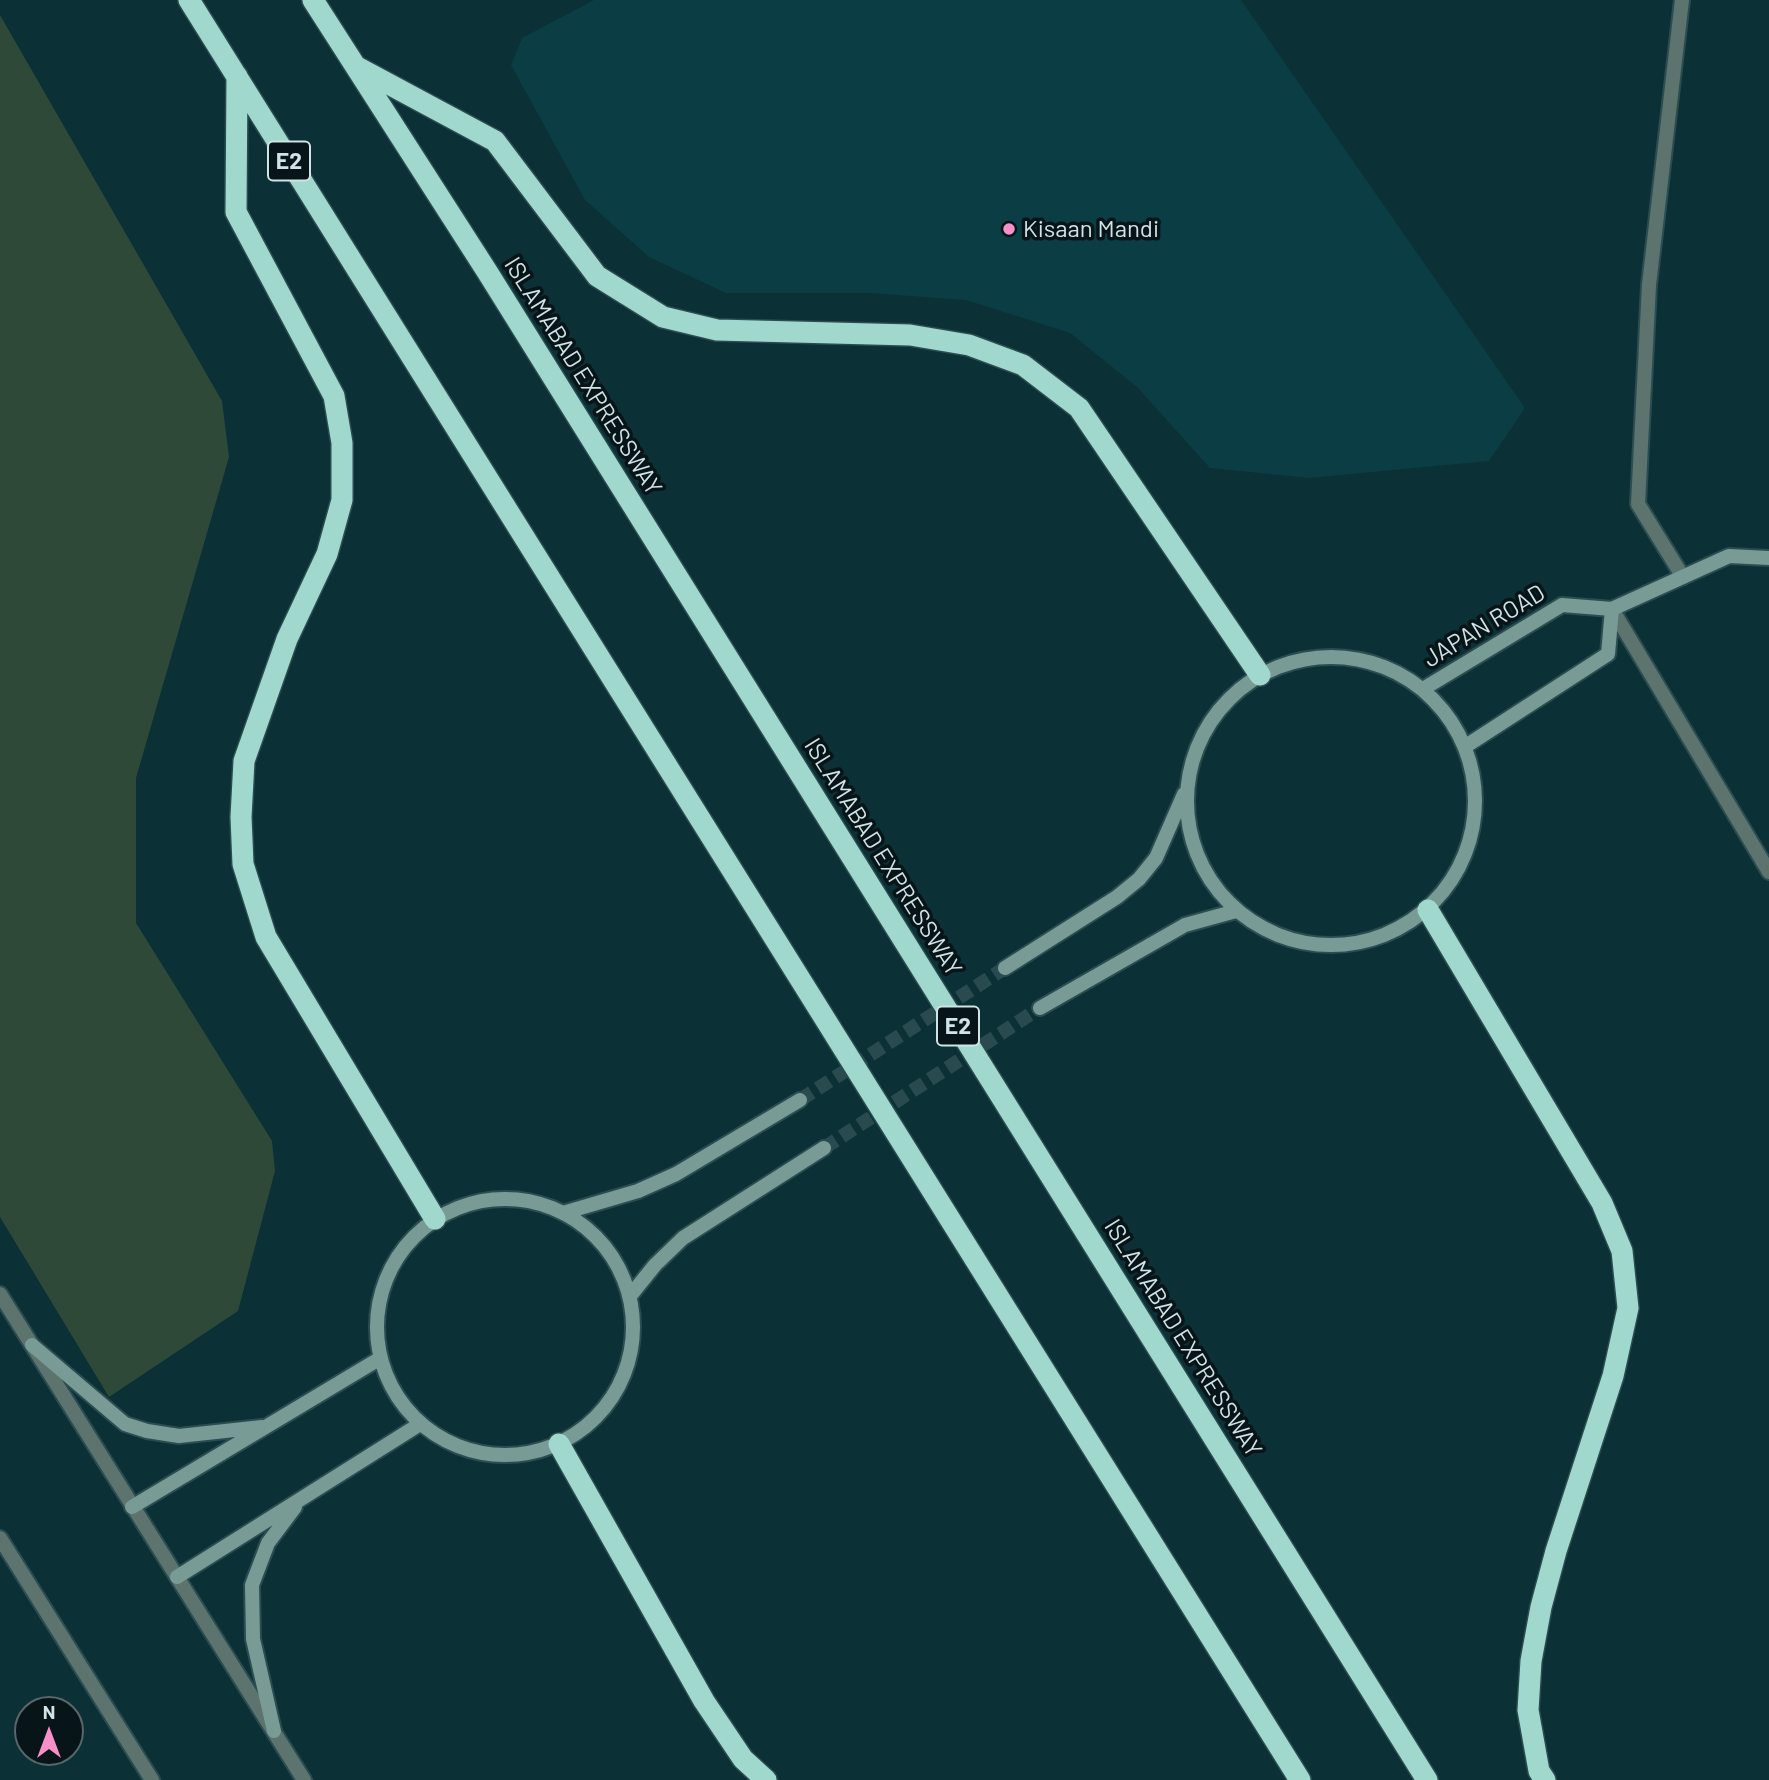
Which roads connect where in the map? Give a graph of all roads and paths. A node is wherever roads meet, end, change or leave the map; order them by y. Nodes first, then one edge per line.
1 (189, 0) edge
2 (313, 0) edge
3 (1682, 0) edge
4 (355, 66) junction
5 (237, 75) junction
6 (1769, 558) edge
7 (1683, 578) junction
8 (1612, 609) junction
9 (1260, 675) junction
10 (1423, 689) junction
11 (1469, 744) junction
12 (1186, 789) junction
13 (1769, 872) edge
14 (1428, 910) junction
15 (1236, 911) junction
16 (1005, 968) tunnel mouth
17 (1040, 1008) tunnel mouth
18 (800, 1100) tunnel mouth
19 (824, 1148) tunnel mouth
20 (563, 1213) junction
21 (435, 1219) junction
22 (0, 1294) edge
23 (630, 1296) junction
24 (32, 1345) junction
25 (379, 1359) junction
26 (420, 1424) junction
27 (267, 1426) junction
28 (559, 1444) junction
29 (300, 1500) junction
30 (132, 1507) junction
31 (0, 1538) edge
32 (177, 1577) junction
33 (274, 1731) junction
34 (152, 1780) edge
35 (304, 1780) edge
36 (766, 1780) edge
37 (1300, 1780) edge
38 (1427, 1780) edge
39 (1545, 1780) edge

1 - 5 highway, E2
2 - 4 highway, ISLAMABAD EXPRESSWAY / E2
3 - 7 street
4 - 9 highway
4 - 38 highway, ISLAMABAD EXPRESSWAY / E2
5 - 21 highway
5 - 37 highway, E2
6 - 7 street, JAPAN ROAD
7 - 8 street, JAPAN ROAD
8 - 10 street, JAPAN ROAD
8 - 11 street
8 - 13 street
9 - 10 street
9 - 12 street
10 - 11 street
11 - 14 street
12 - 15 street
12 - 16 street
14 - 15 street
14 - 39 highway
15 - 17 street
18 - 20 street
19 - 23 street
20 - 21 street
20 - 23 street
21 - 25 street
22 - 24 street
23 - 28 street
24 - 27 street
24 - 30 street
25 - 26 street
25 - 27 street
26 - 28 street
26 - 29 street
27 - 30 street
28 - 36 highway
29 - 32 street
29 - 33 street
30 - 32 street
31 - 34 street
32 - 33 street
33 - 35 street

